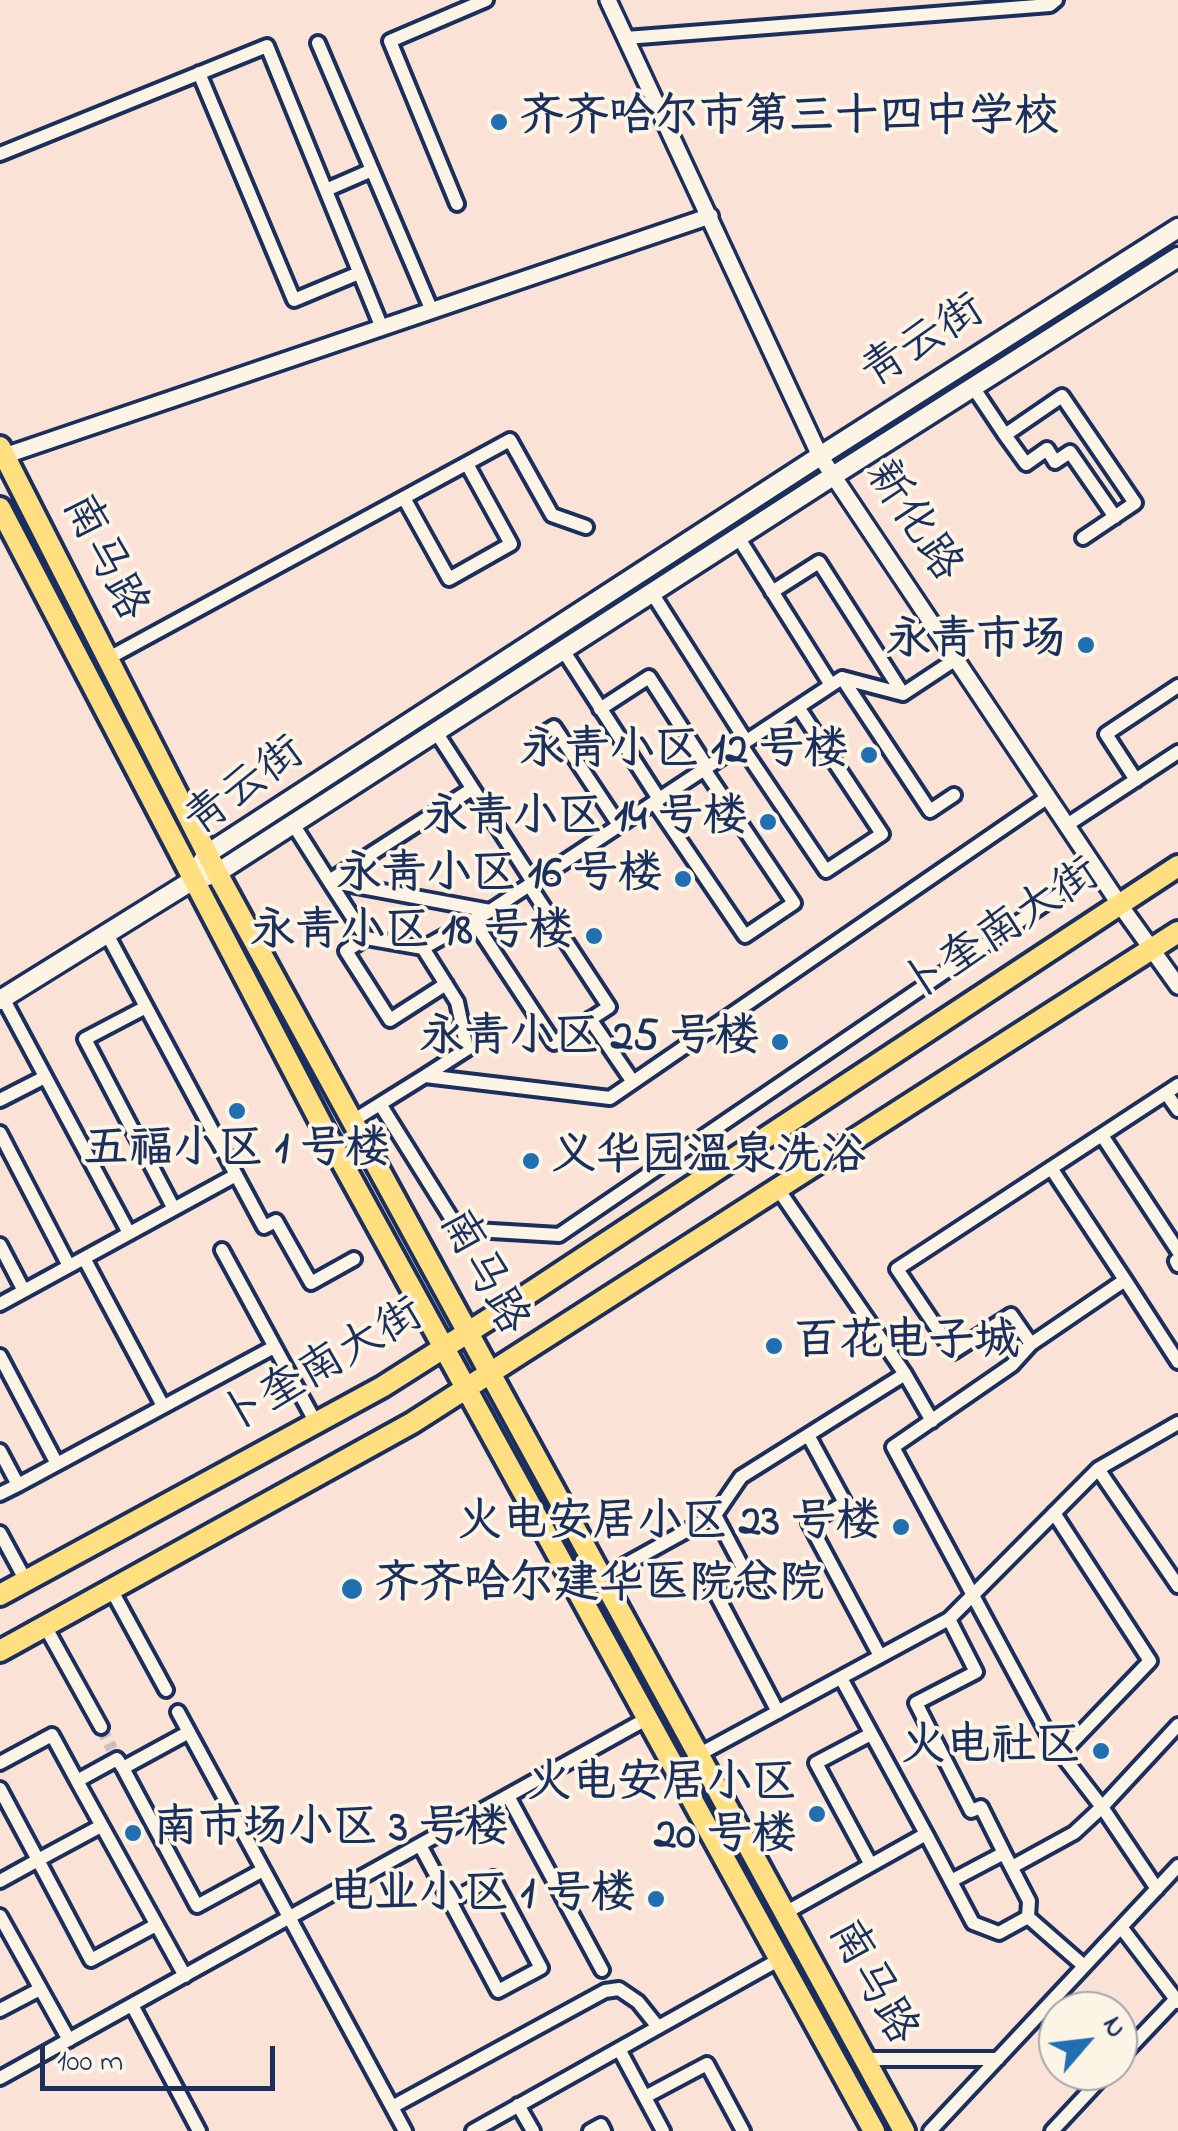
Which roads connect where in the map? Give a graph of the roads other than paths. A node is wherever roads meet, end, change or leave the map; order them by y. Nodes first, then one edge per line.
1 (486, 0) edge
2 (608, 0) edge
3 (1056, 0) edge
4 (626, 38) junction
5 (318, 43) dead end
6 (199, 73) junction
7 (0, 154) edge
8 (372, 170) junction
9 (326, 190) junction
10 (457, 204) dead end
11 (710, 216) junction
12 (1178, 228) edge
13 (1178, 257) edge
14 (360, 273) junction
15 (432, 311) junction
16 (382, 328) junction
17 (973, 387) junction
18 (1006, 434) junction
19 (1090, 437) junction
20 (2, 452) edge
21 (1070, 452) junction
22 (820, 456) junction
23 (467, 464) junction
24 (833, 476) junction
25 (404, 498) junction
26 (0, 508) edge
27 (1114, 517) junction
28 (586, 527) dead end
29 (738, 537) junction
30 (1083, 538) dead end
31 (772, 592) junction
32 (652, 593) junction
33 (562, 650) junction
34 (107, 659) junction
35 (956, 659) junction
36 (836, 682) junction
37 (1178, 686) edge
38 (903, 694) junction
39 (600, 708) junction
40 (798, 708) junction
41 (436, 732) junction
42 (536, 738) dead end
43 (744, 743) junction
44 (1178, 752) edge
45 (706, 768) junction
46 (1136, 780) junction
47 (472, 789) junction
48 (954, 795) dead end
49 (1048, 797) junction
50 (656, 801) junction
51 (293, 824) junction
52 (619, 825) junction
53 (1067, 826) junction
54 (212, 864) junction
55 (1178, 866) edge
56 (1096, 869) junction
57 (193, 880) junction
58 (329, 881) junction
59 (531, 883) junction
60 (1120, 905) junction
61 (490, 911) junction
62 (473, 920) junction
63 (1178, 932) edge
64 (107, 934) junction
65 (366, 938) junction
66 (423, 948) junction
67 (1152, 950) junction
68 (446, 984) junction
69 (1178, 986) edge
70 (2, 999) edge
71 (146, 1007) junction
72 (590, 1019) junction
73 (426, 1076) junction
74 (45, 1077) junction
75 (634, 1082) junction
76 (1172, 1089) edge
77 (0, 1100) edge
78 (380, 1104) junction
79 (1178, 1110) edge
80 (352, 1122) junction
81 (0, 1133) edge
82 (1104, 1137) dead end
83 (1051, 1168) junction
84 (236, 1175) junction
85 (778, 1189) junction
86 (174, 1208) junction
87 (129, 1234) junction
88 (0, 1245) edge
89 (222, 1250) dead end
90 (1178, 1250) edge
91 (84, 1258) junction
92 (354, 1259) dead end
93 (70, 1266) junction
94 (1126, 1280) junction
95 (24, 1291) junction
96 (0, 1304) edge
97 (467, 1333) junction
98 (1031, 1344) junction
99 (274, 1347) junction
100 (444, 1347) junction
101 (0, 1356) edge
102 (1178, 1362) edge
103 (489, 1374) junction
104 (905, 1374) junction
105 (466, 1388) junction
106 (163, 1406) junction
107 (932, 1420) junction
108 (1178, 1422) edge
109 (316, 1423) junction
110 (808, 1435) junction
111 (0, 1451) edge
112 (57, 1464) junction
113 (1098, 1468) junction
114 (18, 1484) junction
115 (0, 1494) edge
116 (1054, 1513) junction
117 (716, 1514) junction
118 (0, 1533) edge
119 (601, 1578) junction
120 (26, 1581) junction
121 (1178, 1586) edge
122 (112, 1589) junction
123 (0, 1595) edge
124 (972, 1596) junction
125 (949, 1619) junction
126 (45, 1626) junction
127 (0, 1651) edge
128 (880, 1656) junction
129 (841, 1678) junction
130 (166, 1690) dead end
131 (178, 1712) dead end
132 (778, 1712) junction
133 (648, 1718) junction
134 (1178, 1726) edge
135 (101, 1727) tunnel mouth
136 (189, 1732) junction
137 (871, 1734) junction
138 (1061, 1754) junction
139 (698, 1756) junction
140 (118, 1759) junction
141 (0, 1763) edge
142 (76, 1781) junction
143 (0, 1789) edge
144 (508, 1796) junction
145 (1102, 1808) junction
146 (101, 1826) junction
147 (926, 1834) junction
148 (420, 1845) junction
149 (1004, 1853) junction
150 (38, 1860) junction
151 (871, 1865) junction
152 (1178, 1866) edge
153 (1012, 1868) junction
154 (263, 1870) junction
155 (0, 1881) edge
156 (951, 1882) junction
157 (1157, 1889) junction
158 (450, 1901) junction
159 (784, 1913) junction
160 (0, 1916) edge
161 (1028, 1917) junction
162 (289, 1918) junction
163 (156, 1925) junction
164 (1121, 1927) junction
165 (780, 1959) junction
166 (1084, 1966) junction
167 (602, 1970) dead end
168 (185, 1976) junction
169 (40, 1988) junction
170 (1177, 2001) edge
171 (132, 2005) junction
172 (0, 2010) edge
173 (658, 2027) junction
174 (69, 2040) junction
175 (1138, 2040) edge
176 (619, 2049) junction
177 (864, 2058) junction
178 (998, 2058) junction
179 (0, 2078) edge
180 (1089, 2091) edge
181 (645, 2097) junction
182 (518, 2106) junction
183 (392, 2107) junction
184 (199, 2131) edge
185 (405, 2131) edge
186 (473, 2131) edge
187 (532, 2131) edge
188 (590, 2131) edge
189 (604, 2131) edge
190 (663, 2131) edge
191 (743, 2131) edge
192 (874, 2131) edge
193 (904, 2131) edge
194 (930, 2131) edge
195 (1052, 2131) edge

1 - 10 street
2 - 4 street, 新化路
3 - 4 street
4 - 11 street, 新化路
5 - 8 street
6 - 7 street
6 - 9 street
6 - 14 street
8 - 9 street
8 - 15 street
9 - 14 street
11 - 15 street
11 - 22 street, 新化路
12 - 22 main road, 青云街
13 - 17 main road, 青云街
14 - 16 street
15 - 16 street
16 - 20 street
17 - 18 street
17 - 24 main road, 青云街
18 - 19 street
18 - 21 street
19 - 21 street
19 - 27 street
20 - 34 main road, 南马路
21 - 27 street
22 - 24 street, 新化路
22 - 54 main road, 青云街
23 - 25 street
23 - 25 street
23 - 28 street
24 - 29 main road, 青云街
24 - 35 street, 新化路
25 - 34 street
26 - 57 main road, 南马路
27 - 30 street
29 - 31 street
29 - 32 main road, 青云街
31 - 36 street
31 - 38 street
32 - 33 main road, 青云街
32 - 43 street
33 - 39 street
33 - 41 main road, 青云街
34 - 54 main road, 南马路
35 - 38 street
35 - 49 street, 新化路
36 - 38 street
36 - 40 street
36 - 48 street
37 - 46 street
39 - 45 street
39 - 50 street
40 - 43 street
40 - 43 street
41 - 47 street
41 - 51 main road, 青云街
42 - 52 street
43 - 45 street
44 - 46 street
45 - 50 street
45 - 50 street
46 - 53 street
47 - 58 street
47 - 59 street
49 - 53 street, 新化路
49 - 75 street
50 - 52 street
51 - 54 main road, 青云街
51 - 58 street
52 - 59 street
53 - 56 street, 新化路
54 - 57 main road, 青云街
54 - 80 main road, 南马路
55 - 60 main road, 卜奎南大街
56 - 60 street, 新化路
56 - 78 street
57 - 64 main road, 青云街
57 - 100 main road, 南马路
58 - 61 street
58 - 65 street
59 - 61 street
59 - 72 street
60 - 67 street, 新化路
60 - 97 main road, 卜奎南大街
61 - 62 street
62 - 66 street
62 - 72 street
63 - 67 main road, 卜奎南大街
64 - 70 main road, 青云街
64 - 71 street
65 - 66 street
65 - 68 street
66 - 68 street
67 - 69 street, 新化路
67 - 85 main road, 卜奎南大街
68 - 73 street
70 - 74 street
71 - 84 street
71 - 86 street
72 - 75 street
73 - 75 street
73 - 78 street
74 - 77 street
74 - 87 street
76 - 79 street
76 - 83 street
78 - 80 street
80 - 97 main road, 南马路
81 - 93 street
82 - 90 street
83 - 94 street
83 - 98 street
84 - 86 street
84 - 92 street
85 - 103 main road, 卜奎南大街
85 - 104 street
86 - 87 street
87 - 91 street
88 - 95 street
89 - 99 street
91 - 93 street
91 - 106 street
93 - 95 street
94 - 98 street
94 - 102 street
95 - 96 street
97 - 100 main road, 卜奎南大街
97 - 103 main road, 南马路
98 - 107 street
99 - 106 street
99 - 109 street
100 - 105 main road, 南马路
100 - 109 main road, 卜奎南大街
101 - 112 street
103 - 105 main road, 卜奎南大街
103 - 119 main road, 南马路
104 - 107 street
104 - 110 street
105 - 122 main road, 卜奎南大街
105 - 133 main road, 南马路
106 - 112 street
107 - 124 street
108 - 113 street
109 - 120 main road, 卜奎南大街
110 - 117 street
110 - 128 street
111 - 114 street
112 - 114 street
113 - 116 street
113 - 121 street
114 - 115 street
116 - 124 street
116 - 138 street
117 - 119 street
117 - 132 street
118 - 120 street
119 - 139 main road, 南马路
120 - 123 main road, 卜奎南大街
122 - 126 main road, 卜奎南大街
122 - 130 street
124 - 125 street
124 - 138 street
125 - 128 street
125 - 149 street
126 - 127 main road, 卜奎南大街
126 - 135 street
128 - 129 street
129 - 132 street
129 - 137 street
131 - 136 street
132 - 139 street
133 - 144 street
133 - 165 main road, 南马路
134 - 145 street
136 - 140 street
136 - 154 street
137 - 147 street
137 - 151 street
138 - 145 street
139 - 159 main road, 南马路
140 - 142 street
140 - 154 street
141 - 142 street
142 - 146 street
143 - 150 street
144 - 148 street
144 - 167 street
145 - 153 street
145 - 157 street
146 - 150 street
146 - 163 street
147 - 151 street
147 - 156 street
148 - 158 street
148 - 162 street
149 - 153 street
149 - 156 street
150 - 155 street
150 - 163 street
151 - 159 street
152 - 157 street
153 - 161 street
154 - 162 street
156 - 161 street
157 - 164 street
158 - 158 street
159 - 177 main road, 南马路
160 - 169 street
161 - 166 street
162 - 168 street
162 - 183 street
163 - 168 street
164 - 166 street
164 - 170 street
165 - 173 street
165 - 192 main road, 南马路
166 - 178 street
168 - 171 street
169 - 172 street
169 - 174 street
170 - 175 street
171 - 174 street
171 - 184 street
173 - 176 street
173 - 183 street
174 - 179 street
176 - 181 street
176 - 182 street
177 - 178 street
177 - 193 main road, 南马路
178 - 194 street
180 - 195 street
181 - 190 street
181 - 191 street
182 - 186 street
182 - 187 street
183 - 185 street
188 - 189 street

